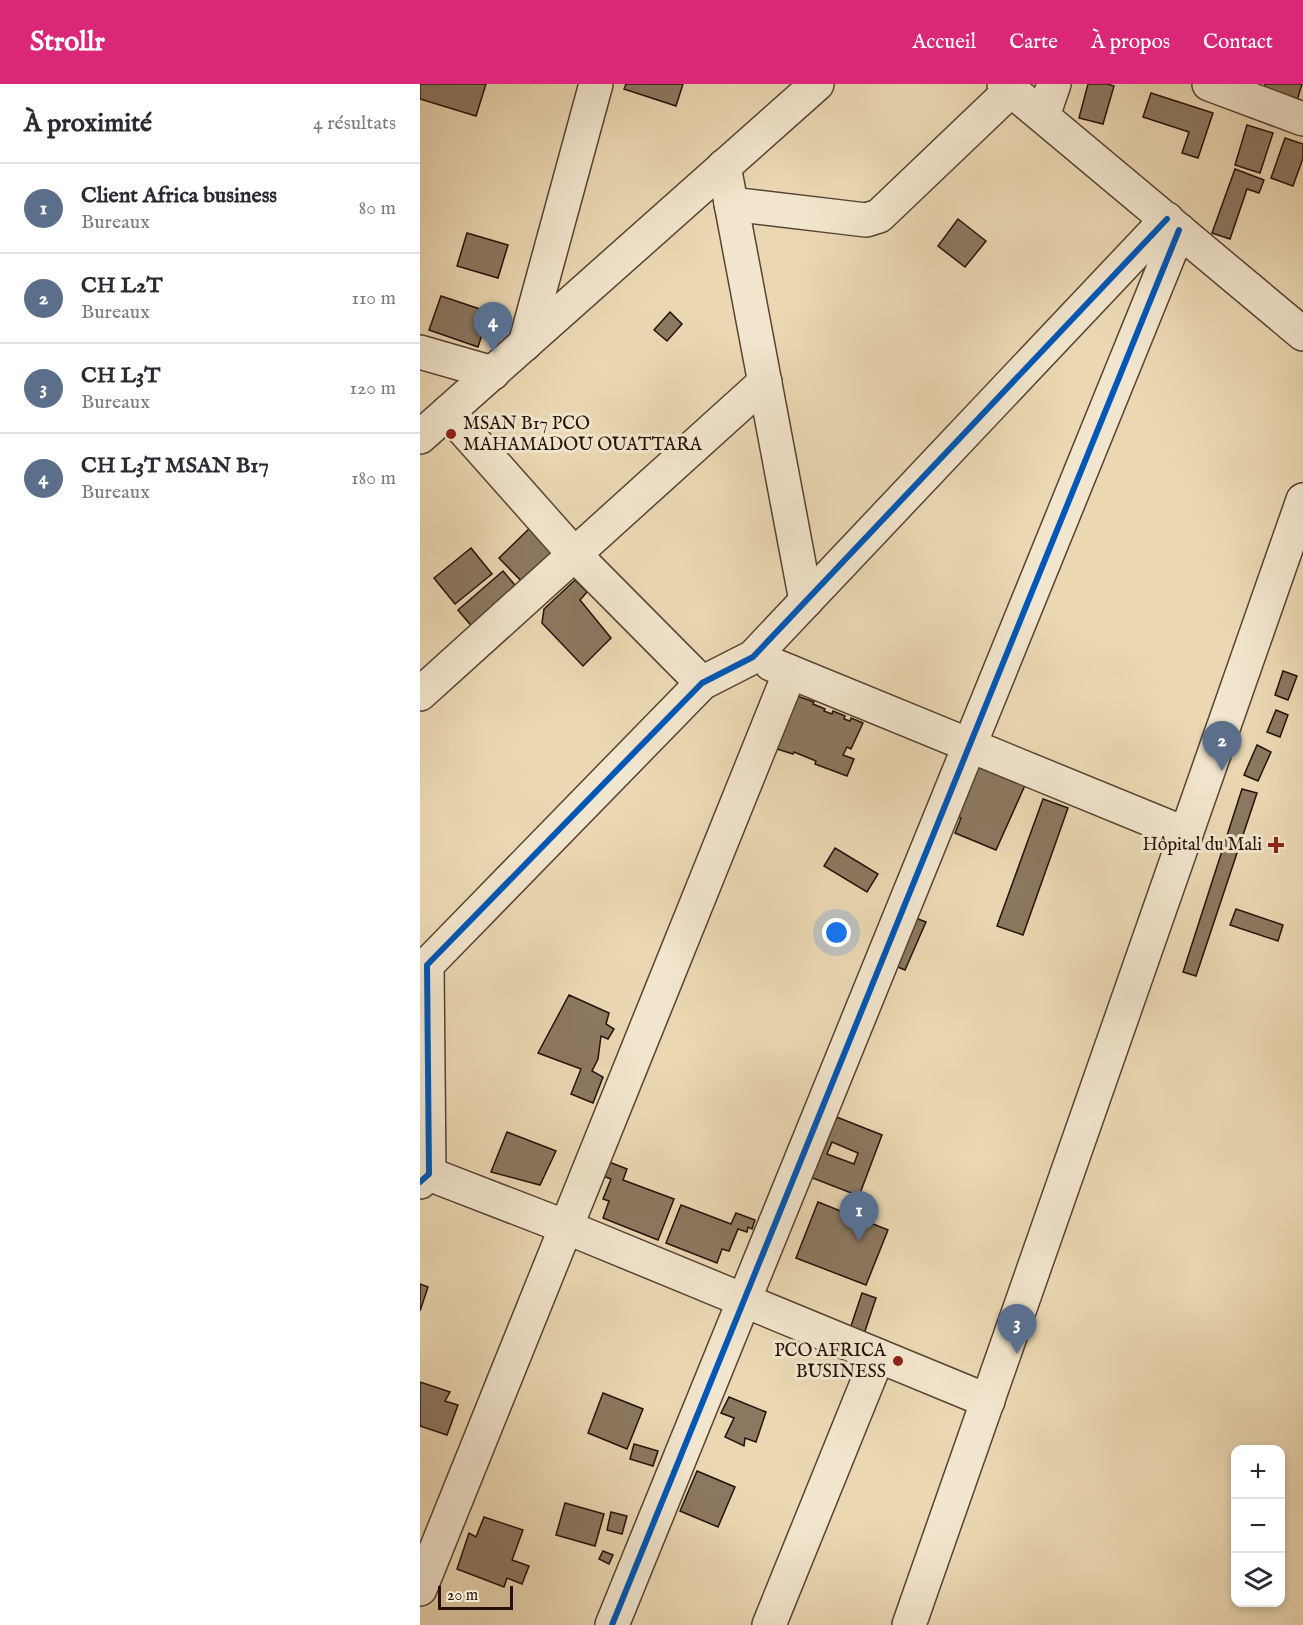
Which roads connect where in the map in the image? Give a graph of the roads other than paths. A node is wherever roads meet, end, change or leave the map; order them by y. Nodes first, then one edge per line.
1 (596, 84) edge
2 (817, 84) edge
3 (1054, 84) edge
4 (1209, 84) edge
5 (1008, 87) edge
6 (1043, 116) junction
7 (1303, 118) edge
8 (724, 166) junction
9 (731, 204) junction
10 (1173, 225) junction
11 (1303, 334) edge
12 (525, 344) junction
13 (420, 352) edge
14 (493, 373) junction
15 (765, 382) junction
16 (448, 412) junction
17 (420, 437) edge
18 (1303, 500) edge
19 (574, 554) junction
20 (806, 601) junction
21 (753, 657) junction
22 (790, 672) junction
23 (702, 683) junction
24 (420, 694) edge
25 (970, 746) junction
26 (1186, 834) junction
27 (425, 1178) edge
28 (566, 1227) junction
29 (744, 1301) junction
30 (878, 1356) junction
31 (988, 1401) junction
32 (420, 1588) edge
33 (612, 1625) edge
34 (769, 1625) edge
35 (909, 1625) edge

1 - 12 street
2 - 8 street
3 - 6 street
4 - 7 street
5 - 6 street
5 - 9 street
6 - 10 street
8 - 9 street
8 - 12 street
9 - 15 street
10 - 11 street
10 - 20 street
10 - 25 street
12 - 14 street
13 - 14 street
14 - 16 street
15 - 19 street
15 - 20 street
16 - 17 street
16 - 19 street
18 - 26 street
19 - 23 street
19 - 24 street
20 - 21 street
21 - 22 street
21 - 23 street
22 - 25 street
22 - 28 street
23 - 27 street
25 - 26 street
25 - 29 street
26 - 31 street
27 - 28 street
28 - 29 street
28 - 32 street
29 - 30 street
29 - 33 street
30 - 31 street
30 - 34 street
31 - 35 street

